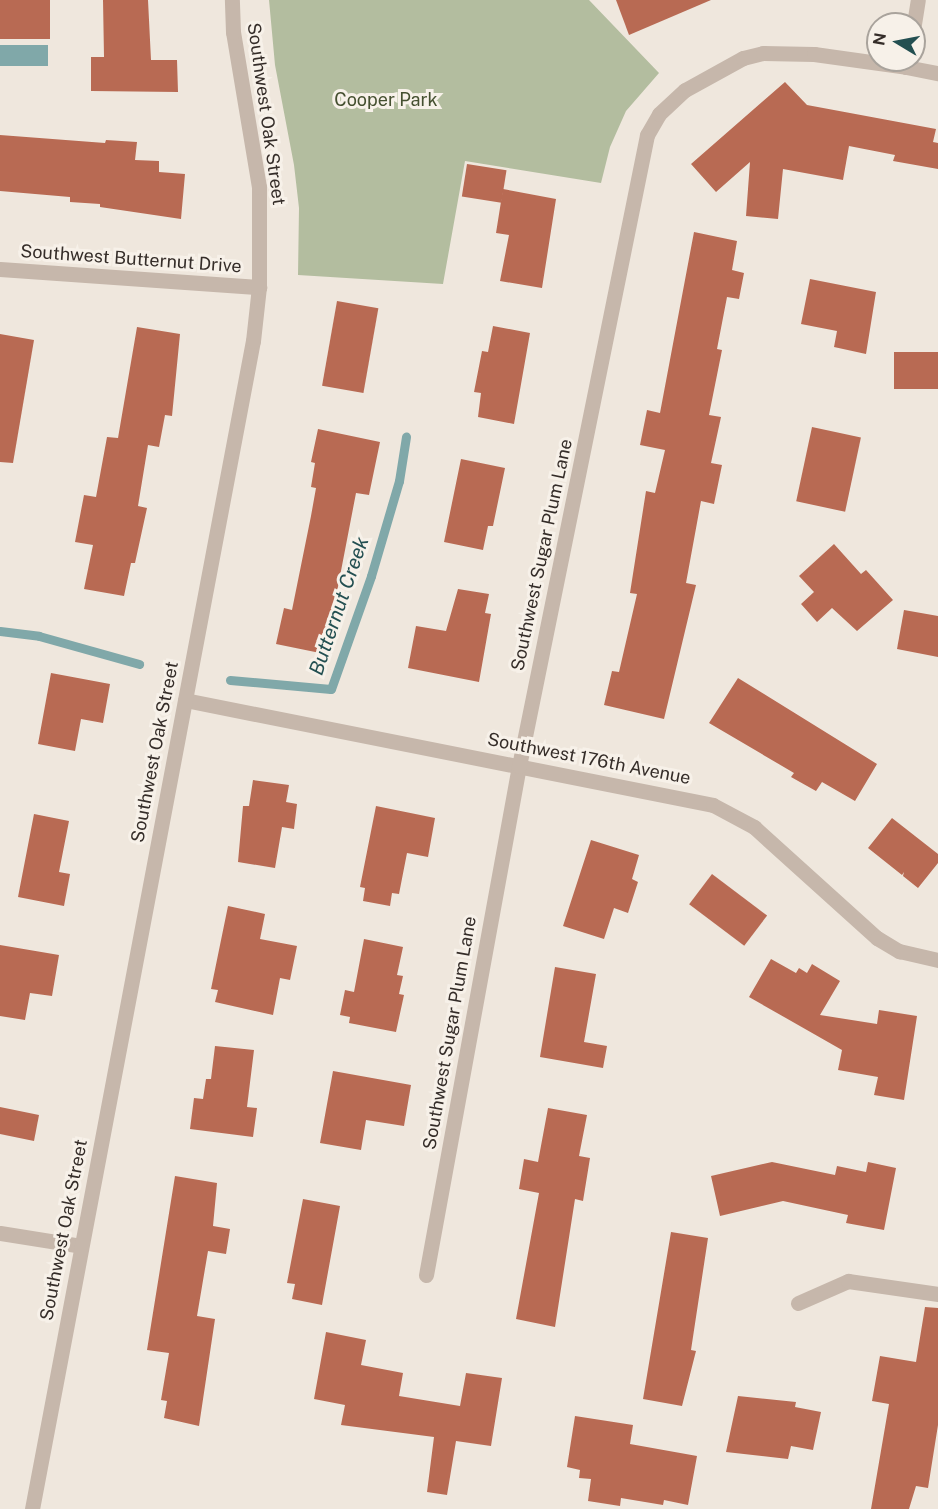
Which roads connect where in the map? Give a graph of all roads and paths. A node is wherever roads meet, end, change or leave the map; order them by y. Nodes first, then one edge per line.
1 (232, 0) edge
2 (866, 59) edge
3 (0, 269) edge
4 (259, 287) junction
5 (185, 700) junction
6 (519, 766) junction
7 (938, 960) edge
8 (0, 1233) edge
9 (81, 1246) junction
10 (426, 1275) dead end
11 (938, 1294) edge
12 (798, 1303) dead end
13 (32, 1509) edge

1 - 4 street, Southwest Oak Street
2 - 6 street, Southwest Sugar Plum Lane
3 - 4 street, Southwest Butternut Drive
4 - 5 street, Southwest Oak Street
5 - 6 street, Southwest 176th Avenue
5 - 9 street, Southwest Oak Street
6 - 7 street, Southwest 176th Avenue
6 - 10 street, Southwest Sugar Plum Lane
8 - 9 street
9 - 13 street, Southwest Oak Street
11 - 12 street

